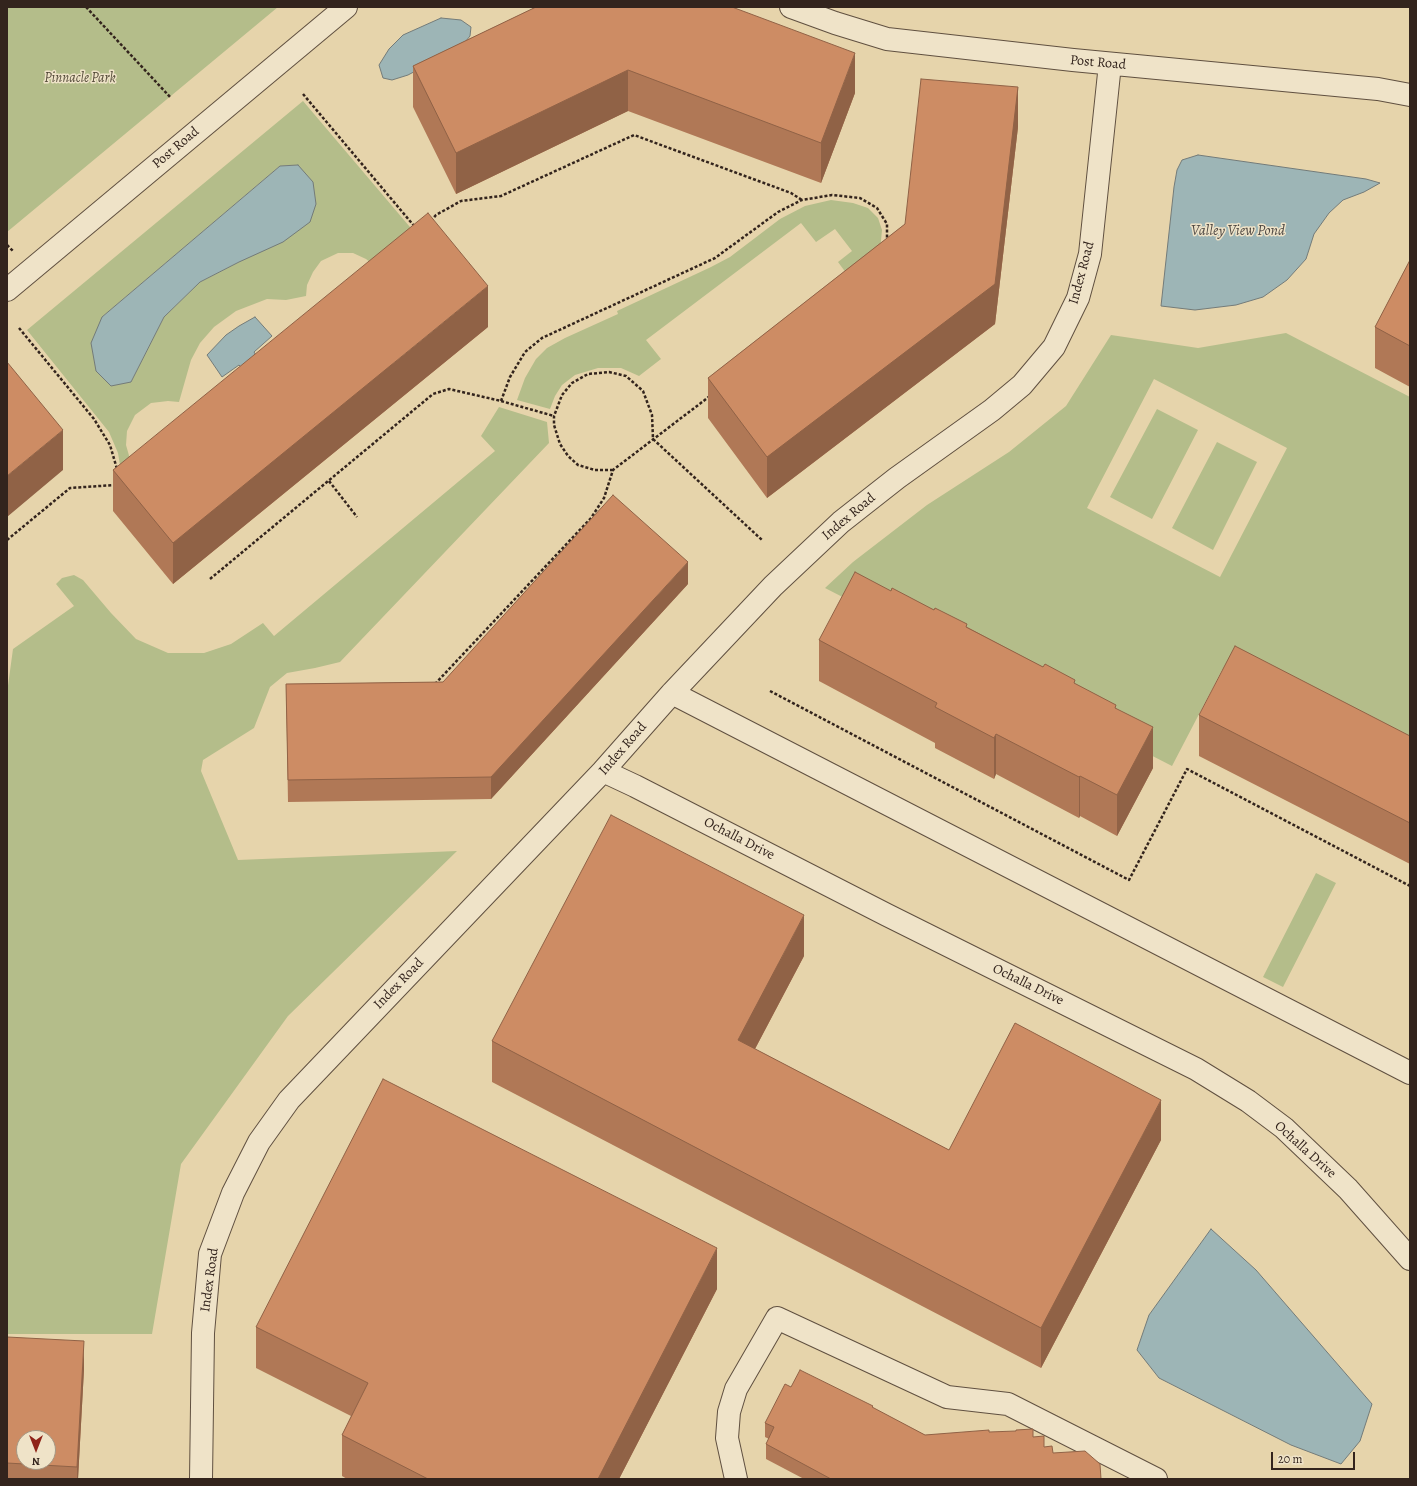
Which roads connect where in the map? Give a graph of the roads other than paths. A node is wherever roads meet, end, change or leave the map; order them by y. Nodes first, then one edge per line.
1 (346, 7) edge
2 (791, 7) edge
3 (1110, 64) junction
4 (1410, 94) edge
5 (7, 290) edge
6 (672, 693) junction
7 (604, 771) junction
8 (1410, 1073) edge
9 (1410, 1259) edge
10 (201, 1479) edge
11 (736, 1479) edge
12 (1156, 1479) edge

1 - 5 street, Post Road
2 - 3 street, Post Road
3 - 4 street, Post Road
3 - 6 street, Index Road
6 - 7 street, Index Road
6 - 8 street
7 - 9 street, Ochalla Drive
7 - 10 street, Index Road
11 - 12 street

